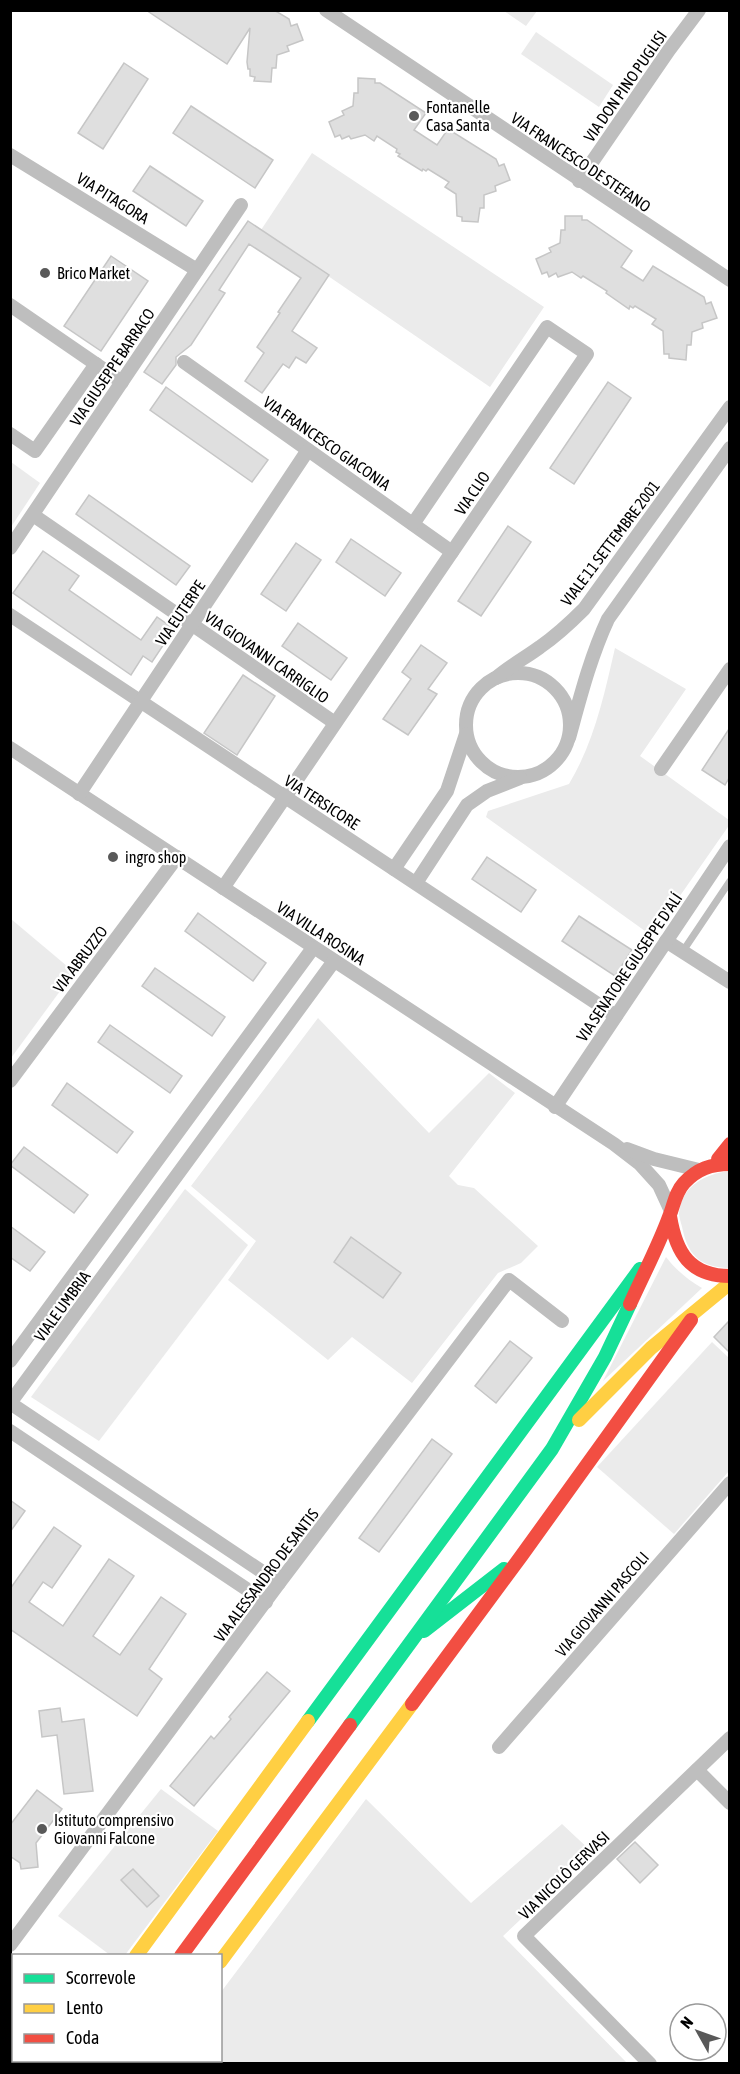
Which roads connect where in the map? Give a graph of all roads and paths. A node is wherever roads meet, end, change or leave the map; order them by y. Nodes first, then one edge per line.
1 (326, 10) edge
2 (699, 10) edge
3 (10, 154) edge
4 (579, 181) junction
5 (241, 205) dead end
6 (197, 270) junction
7 (729, 280) edge
8 (12, 310) edge
9 (184, 362) dead end
10 (96, 364) junction
11 (122, 382) junction
12 (729, 407) edge
13 (10, 434) edge
14 (729, 448) edge
15 (308, 450) junction
16 (33, 515) junction
17 (413, 524) junction
18 (10, 548) edge
19 (452, 552) junction
20 (10, 615) edge
21 (192, 625) junction
22 (729, 669) edge
23 (496, 678) junction
24 (141, 701) junction
25 (335, 723) junction
26 (466, 734) junction
27 (569, 738) junction
28 (10, 748) edge
29 (661, 769) dead end
30 (520, 778) junction
31 (80, 794) junction
32 (285, 797) junction
33 (729, 846) edge
34 (177, 858) junction
35 (394, 869) junction
36 (729, 881) edge
37 (416, 884) junction
38 (223, 888) junction
39 (666, 941) junction
40 (313, 948) junction
41 (683, 951) junction
42 (334, 961) junction
43 (729, 982) edge
44 (280, 993) junction
45 (300, 1007) junction
46 (616, 1016) junction
47 (10, 1081) edge
48 (555, 1107) junction
49 (194, 1110) junction
50 (214, 1125) junction
51 (614, 1144) junction
52 (729, 1144) edge
53 (729, 1150) edge
54 (724, 1162) edge
55 (701, 1169) junction
56 (670, 1213) junction
57 (98, 1242) junction
58 (657, 1246) junction
59 (118, 1257) junction
60 (729, 1276) edge
61 (729, 1283) edge
62 (702, 1305) junction
63 (562, 1321) dead end
64 (10, 1361) edge
65 (11, 1403) edge
66 (10, 1431) edge
67 (552, 1449) junction
68 (729, 1483) edge
69 (142, 1491) junction
70 (129, 1510) junction
71 (522, 1555) junction
72 (279, 1583) junction
73 (266, 1602) junction
74 (413, 1640) junction
75 (729, 1738) edge
76 (499, 1747) dead end
77 (697, 1770) junction
78 (729, 1803) edge
79 (10, 1945) edge
80 (137, 1954) edge
81 (182, 1954) edge
82 (222, 1959) edge
83 (650, 2064) edge

1 - 4 street, VIA FRANCESCO DE STEFANO
2 - 4 street, VIA DON PINO PUGLISI
3 - 6 street, VIA PITAGORA
4 - 7 street, VIA FRANCESCO DE STEFANO
5 - 6 street, VIA GIUSEPPE BARRACO
6 - 11 street, VIA GIUSEPPE BARRACO
8 - 10 street
9 - 15 street, VIA FRANCESCO GIACONIA
10 - 11 street
10 - 13 street
11 - 16 street, VIA GIUSEPPE BARRACO
12 - 23 street, VIALE 11 SETTEMBRE 2001
14 - 27 street
15 - 17 street, VIA FRANCESCO GIACONIA
15 - 21 street, VIA EUTERPE
16 - 18 street, VIA GIUSEPPE BARRACO
16 - 21 street, VIA GIOVANNI CARRIGLIO
17 - 19 street, VIA FRANCESCO GIACONIA
17 - 19 street, VIA CLIO
19 - 25 street, VIA CLIO
20 - 24 street, VIA TERSICORE
21 - 24 street, VIA EUTERPE
21 - 25 street, VIA GIOVANNI CARRIGLIO
22 - 29 street
23 - 26 street
23 - 27 street
24 - 31 street, VIA EUTERPE
24 - 32 street, VIA TERSICORE
25 - 32 street, VIA CLIO
26 - 30 street
26 - 35 street
27 - 30 street
28 - 31 street, VIA VILLA ROSINA
30 - 37 street
31 - 34 street, VIA VILLA ROSINA
32 - 35 street, VIA TERSICORE
32 - 38 street, VIA CLIO
33 - 39 street, VIA SENATORE GIUSEPPE D'ALÍ
34 - 38 street, VIA VILLA ROSINA
34 - 47 street, VIA ABRUZZO
35 - 37 street, VIA TERSICORE
36 - 41 lane
37 - 46 street, VIA TERSICORE
38 - 40 street, VIA VILLA ROSINA
39 - 41 street
39 - 46 street, VIA SENATORE GIUSEPPE D'ALÍ
40 - 42 street, VIA VILLA ROSINA
40 - 44 street, VIALE UMBRIA
41 - 43 street
42 - 45 street, VIALE UMBRIA
42 - 48 street, VIA VILLA ROSINA
44 - 45 street
44 - 49 street, VIALE UMBRIA
45 - 50 street, VIALE UMBRIA
46 - 48 street, VIA SENATORE GIUSEPPE D'ALÍ
48 - 51 street, VIA VILLA ROSINA
49 - 50 street
49 - 57 street, VIALE UMBRIA
50 - 59 street, VIALE UMBRIA
51 - 55 street, VIA VILLA ROSINA
51 - 56 street, VIA VILLA ROSINA
52 - 54 street
53 - 54 street
54 - 55 street
55 - 56 street
56 - 58 street
56 - 60 street
57 - 59 street
57 - 64 street, VIALE UMBRIA
58 - 67 street
58 - 80 street
59 - 65 street, VIALE UMBRIA
61 - 62 street
62 - 67 street
62 - 71 street
63 - 72 street, VIA ALESSANDRO DE SANTIS
65 - 69 street
66 - 70 street
67 - 74 street
68 - 76 street, VIA GIOVANNI PASCOLI
69 - 70 street
69 - 72 street
70 - 73 street
71 - 74 street
71 - 82 street
72 - 73 street, VIA ALESSANDRO DE SANTIS
73 - 79 street, VIA ALESSANDRO DE SANTIS
74 - 81 street
75 - 77 street, VIA NICOLÒ GERVASI
77 - 78 street
77 - 83 street, VIA NICOLÒ GERVASI

